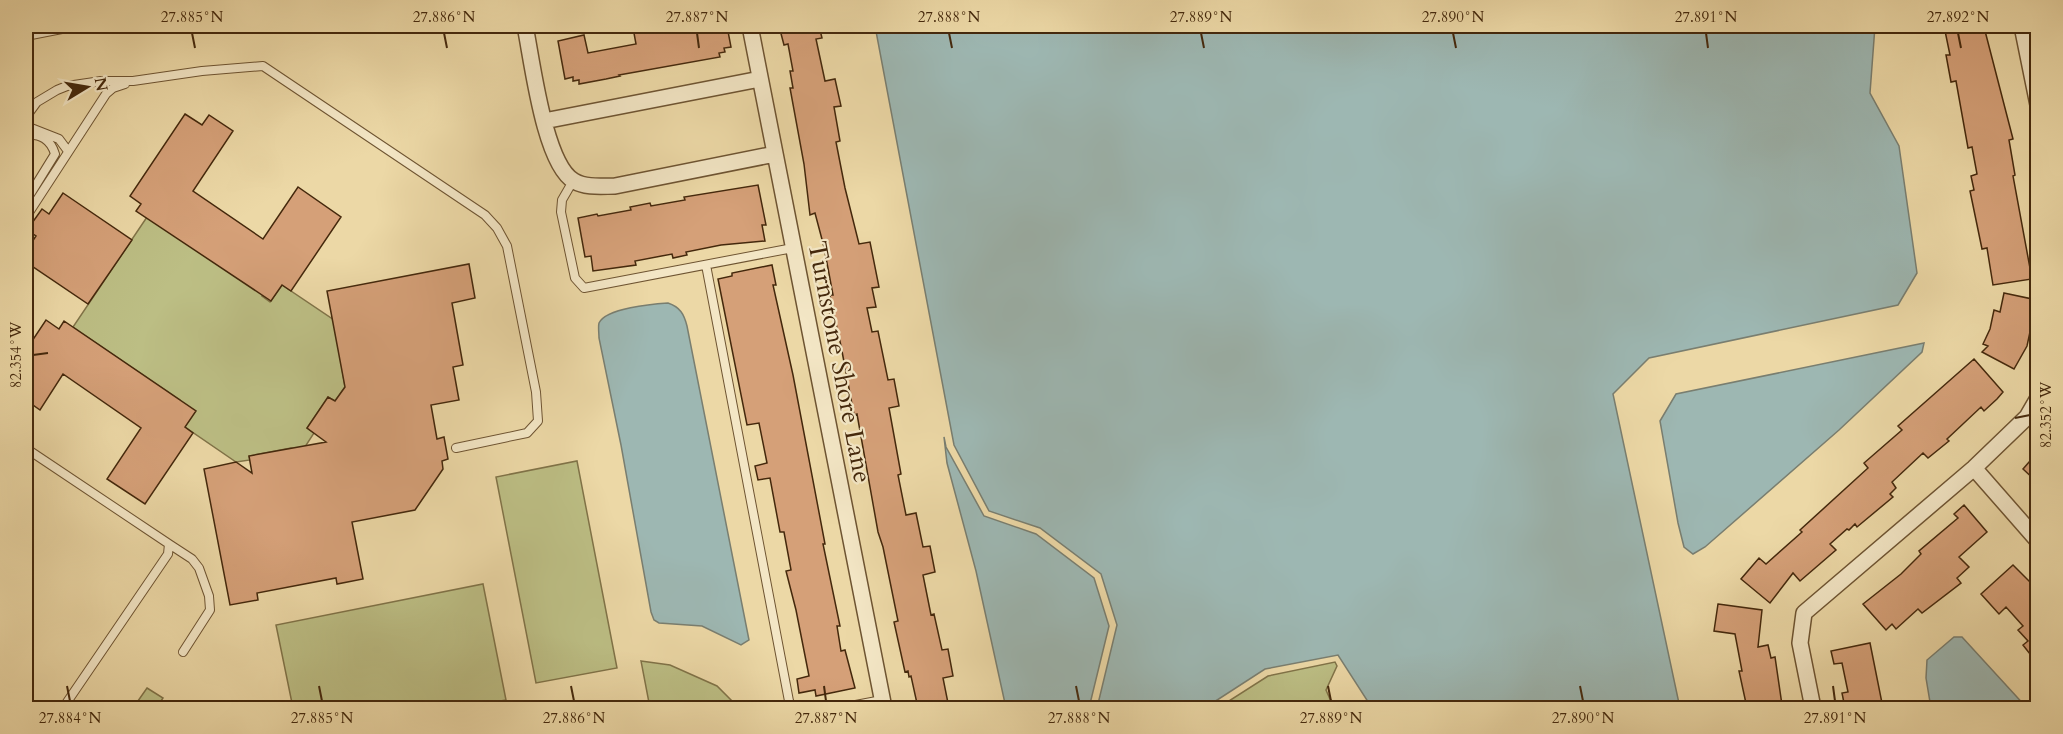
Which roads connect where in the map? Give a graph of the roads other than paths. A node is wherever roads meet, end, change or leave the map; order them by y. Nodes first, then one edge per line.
1 (76, 26) edge
2 (525, 26) edge
3 (750, 26) edge
4 (2022, 26) edge
5 (26, 36) edge
6 (760, 79) junction
7 (133, 81) junction
8 (2037, 105) edge
9 (26, 117) edge
10 (544, 121) junction
11 (26, 128) edge
12 (26, 135) edge
13 (69, 151) junction
14 (775, 154) junction
15 (573, 181) junction
16 (26, 201) edge
17 (26, 217) edge
18 (793, 248) junction
19 (706, 265) junction
20 (2037, 398) edge
21 (456, 448) dead end
22 (26, 452) edge
23 (1974, 468) junction
24 (2037, 541) edge
25 (169, 544) junction
26 (183, 652) dead end
27 (883, 704) edge
28 (63, 708) edge
29 (793, 708) edge
30 (840, 708) edge
31 (1813, 708) edge

1 - 5 lane
2 - 10 street
3 - 6 street, Turnstone Shore Lane
4 - 8 street
6 - 10 street
6 - 14 street, Turnstone Shore Lane
7 - 9 lane
7 - 13 lane
7 - 21 lane
10 - 15 street
11 - 13 lane
12 - 16 lane
13 - 17 lane
14 - 15 street
14 - 18 street, Turnstone Shore Lane
15 - 19 lane
18 - 19 lane
18 - 27 street, Turnstone Shore Lane
19 - 29 lane
20 - 23 street
22 - 25 lane
23 - 24 street
23 - 31 street
25 - 26 lane
25 - 28 lane
27 - 30 lane

